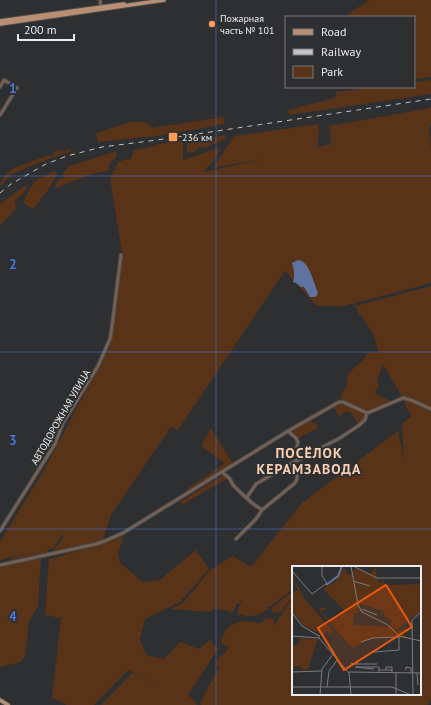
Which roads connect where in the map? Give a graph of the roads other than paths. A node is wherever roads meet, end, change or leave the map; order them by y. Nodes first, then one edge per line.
1 (100, 0) edge
2 (148, 0) edge
3 (163, 0) edge
4 (101, 8) junction
5 (0, 22) edge
6 (0, 87) edge
7 (0, 116) edge
8 (121, 255) dead end
9 (431, 409) edge
10 (366, 413) junction
11 (288, 431) junction
12 (301, 459) junction
13 (292, 463) junction
14 (222, 472) junction
15 (247, 497) junction
16 (262, 510) junction
17 (0, 532) edge
18 (236, 538) dead end
19 (0, 566) edge
20 (0, 700) edge
21 (8, 705) edge

1 - 4 street
2 - 4 main road
3 - 4 main road
4 - 5 main road
6 - 7 street
8 - 17 street, АВТОДОРОЖНАЯ УЛИЦА
9 - 10 street
10 - 11 street
10 - 12 street
11 - 12 street
11 - 14 street
12 - 13 street
13 - 15 street
13 - 16 street
14 - 15 street
14 - 19 street
15 - 16 street
16 - 18 street
20 - 21 main road

